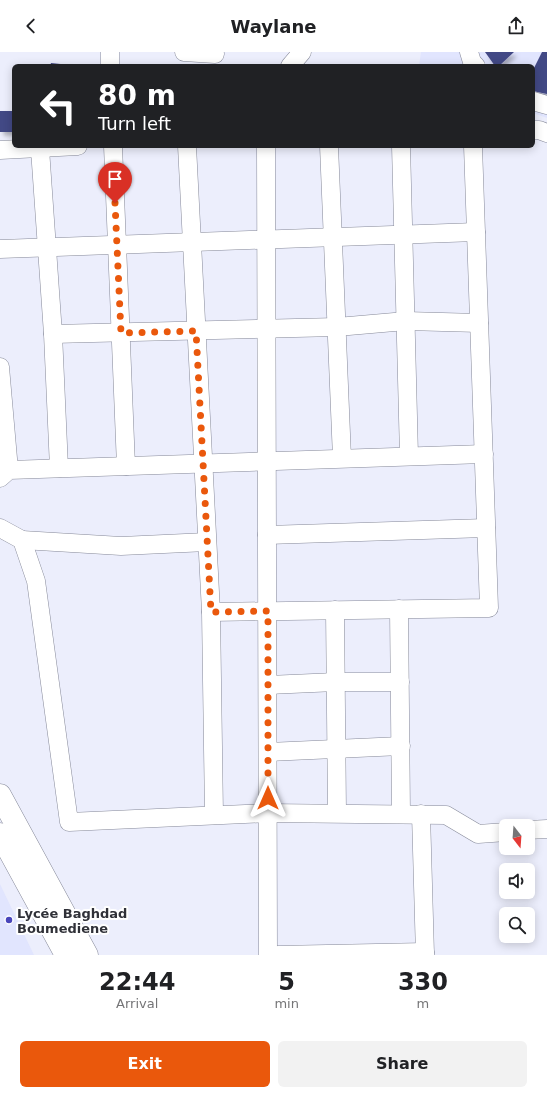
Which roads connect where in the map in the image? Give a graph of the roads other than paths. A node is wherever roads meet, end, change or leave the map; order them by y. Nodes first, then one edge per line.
1 (110, 52) edge
2 (184, 52) edge
3 (302, 52) edge
4 (469, 52) edge
5 (215, 54) dead end
6 (110, 64) edge
7 (292, 64) edge
8 (474, 64) edge
9 (535, 102) edge
10 (547, 105) edge
11 (535, 130) edge
12 (547, 133) edge
13 (53, 148) edge
14 (113, 148) edge
15 (187, 148) edge
16 (266, 148) edge
17 (329, 148) edge
18 (401, 148) edge
19 (473, 148) edge
20 (40, 149) junction
21 (0, 150) edge
22 (476, 232) junction
23 (403, 235) junction
24 (333, 237) junction
25 (266, 240) junction
26 (192, 242) junction
27 (117, 246) junction
28 (47, 248) junction
29 (0, 249) edge
30 (406, 321) junction
31 (479, 322) junction
32 (337, 326) junction
33 (266, 328) junction
34 (196, 331) junction
35 (121, 333) junction
36 (53, 334) junction
37 (0, 367) edge
38 (2, 418) edge
39 (484, 454) junction
40 (409, 456) junction
41 (342, 458) junction
42 (267, 461) junction
43 (203, 463) junction
44 (126, 466) junction
45 (59, 468) junction
46 (5, 474) edge
47 (0, 528) edge
48 (486, 528) junction
49 (267, 536) junction
50 (22, 540) junction
51 (207, 542) junction
52 (399, 609) junction
53 (335, 610) junction
54 (268, 611) junction
55 (211, 612) junction
56 (336, 682) junction
57 (400, 682) junction
58 (268, 685) junction
59 (401, 746) junction
60 (336, 749) junction
61 (268, 752) junction
62 (0, 795) edge
63 (268, 813) junction
64 (337, 813) junction
65 (402, 814) junction
66 (421, 814) junction
67 (214, 816) junction
68 (547, 829) edge
69 (535, 830) edge
70 (499, 832) edge
71 (0, 834) edge
72 (425, 954) edge
73 (66, 955) edge
74 (87, 955) edge
75 (268, 955) edge
76 (278, 955) edge

1 - 6 street
2 - 5 street
3 - 7 street
4 - 8 street
9 - 10 street
11 - 12 street
13 - 20 street
14 - 27 street
15 - 26 street
16 - 25 street
17 - 24 street
18 - 23 street
19 - 22 street
20 - 21 street
20 - 28 street
22 - 23 street
22 - 31 street
23 - 24 street
23 - 30 street
24 - 25 street
24 - 32 street
25 - 26 street
25 - 33 street
26 - 27 street
26 - 34 street
27 - 28 street
27 - 35 street
28 - 29 street
28 - 36 street
30 - 31 street
30 - 32 street
30 - 40 street
31 - 39 street
32 - 33 street
32 - 41 street
33 - 34 street
33 - 42 street
34 - 35 street
34 - 43 street
35 - 36 street
35 - 44 street
36 - 45 street
37 - 38 street
38 - 46 street
39 - 40 street
39 - 48 street
40 - 41 street
41 - 42 street
42 - 43 street
42 - 49 street
43 - 44 street
43 - 51 street
44 - 45 street
45 - 46 street
47 - 50 street
48 - 49 street
48 - 52 street
49 - 54 street
50 - 51 street
50 - 67 street
51 - 55 street
52 - 53 street
52 - 57 street
53 - 54 street
53 - 56 street
54 - 55 street
54 - 58 street
55 - 67 street
56 - 57 street
56 - 58 street
56 - 60 street
57 - 59 street
58 - 61 street
59 - 60 street
59 - 65 street
60 - 61 street
60 - 64 street
61 - 63 street
62 - 74 main road
63 - 64 street
63 - 67 street
63 - 75 street
64 - 65 street
65 - 66 street
66 - 70 street
66 - 72 street
68 - 69 street
71 - 73 main road
72 - 76 street

